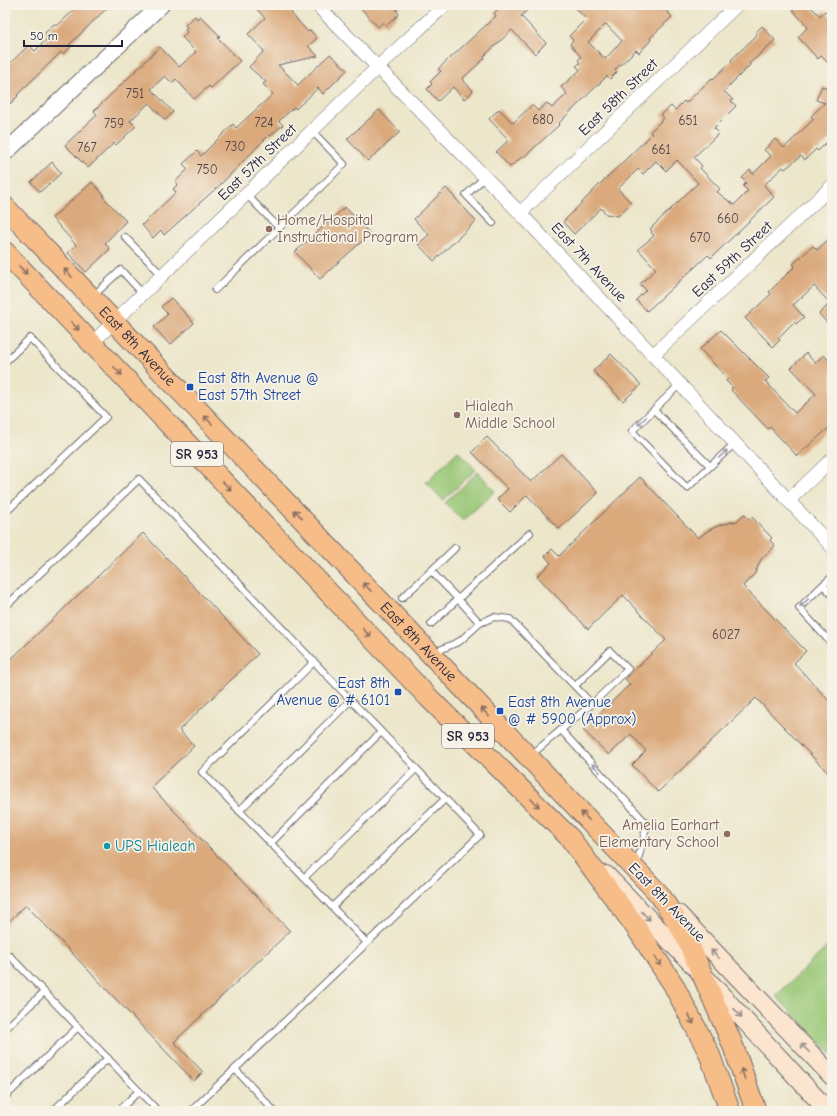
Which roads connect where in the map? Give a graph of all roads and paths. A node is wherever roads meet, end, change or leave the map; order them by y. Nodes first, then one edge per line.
1 (161, 5) edge
2 (317, 5) edge
3 (445, 5) edge
4 (737, 5) edge
5 (378, 67) junction
6 (312, 131) junction
7 (5, 153) edge
8 (485, 177) junction
9 (832, 186) edge
10 (246, 194) junction
11 (5, 207) edge
12 (520, 213) junction
13 (493, 223) dead end
14 (279, 228) junction
15 (125, 237) dead end
16 (5, 252) edge
17 (162, 275) junction
18 (215, 290) dead end
19 (143, 294) junction
20 (91, 297) junction
21 (114, 321) junction
22 (92, 343) junction
23 (653, 355) junction
24 (5, 362) edge
25 (680, 384) junction
26 (654, 410) junction
27 (734, 443) junction
28 (832, 459) edge
29 (710, 466) junction
30 (788, 501) junction
31 (5, 513) edge
32 (530, 533) dead end
33 (325, 542) junction
34 (832, 547) edge
35 (455, 548) dead end
36 (302, 564) junction
37 (431, 571) junction
38 (832, 577) edge
39 (823, 585) junction
40 (832, 595) edge
41 (402, 598) dead end
42 (458, 599) junction
43 (5, 607) edge
44 (480, 623) junction
45 (431, 624) dead end
46 (832, 644) edge
47 (431, 654) junction
48 (314, 662) junction
49 (575, 686) junction
50 (350, 700) junction
51 (592, 704) junction
52 (561, 730) junction
53 (381, 732) junction
54 (529, 757) junction
55 (416, 768) junction
56 (508, 776) junction
57 (445, 799) junction
58 (239, 811) junction
59 (570, 838) junction
60 (270, 844) junction
61 (636, 870) junction
62 (304, 878) junction
63 (660, 895) junction
64 (332, 907) junction
65 (366, 943) junction
66 (5, 961) edge
67 (702, 974) junction
68 (44, 992) junction
69 (78, 1026) junction
70 (5, 1029) edge
71 (108, 1058) junction
72 (235, 1069) junction
73 (832, 1076) edge
74 (139, 1091) junction
75 (5, 1097) edge
76 (53, 1111) edge
77 (118, 1111) edge
78 (158, 1111) edge
79 (191, 1111) edge
80 (274, 1111) edge
81 (730, 1111) edge
82 (756, 1111) edge
83 (828, 1111) edge

1 - 7 street
2 - 5 street, East 7th Avenue
3 - 5 street, East 57th Street
4 - 12 street, East 58th Street
5 - 6 street, East 57th Street
5 - 8 street, East 7th Avenue
6 - 10 street, East 57th Street
6 - 14 lane
8 - 12 street, East 7th Avenue
8 - 13 lane
9 - 23 street, East 59th Street
10 - 14 lane
10 - 17 street, East 57th Street
20 -> 11 main road, East 8th Avenue / SR 953
12 - 23 street, East 7th Avenue
14 - 18 lane
15 - 17 lane
16 -> 22 main road, East 8th Avenue / SR 953
17 - 19 street, East 57th Street
19 - 20 lane
19 - 21 street, East 57th Street
20 - 21 main road, East 8th Avenue / SR 953
21 - 22 street, East 57th Street
33 -> 21 main road, East 8th Avenue / SR 953
22 -> 36 main road, East 8th Avenue / SR 953
23 - 25 street, East 7th Avenue
24 - 31 lane
25 - 26 lane
25 - 27 street, East 7th Avenue
26 - 29 lane
26 -> 29 lane
29 -> 27 lane
27 - 30 street, East 7th Avenue
28 - 30 street
30 - 34 street, East 7th Avenue
32 - 42 lane
33 - 36 main road
47 -> 33 main road, East 8th Avenue / SR 953
35 - 37 lane
36 -> 56 main road, East 8th Avenue / SR 953
37 - 41 lane
37 - 42 lane
38 - 39 lane
39 - 40 lane
39 -> 46 lane
42 - 44 lane
42 - 45 lane
43 - 48 lane
44 - 47 lane
44 - 49 lane
54 -> 47 main road, East 8th Avenue / SR 953
48 - 50 lane
48 - 58 lane
49 - 51 lane
49 - 51 lane
50 - 53 lane
50 - 58 lane
51 - 52 lane
52 - 54 lane
61 -> 52 lane
53 - 55 lane
53 - 60 lane
54 - 56 main road
61 -> 54 main road, East 8th Avenue / SR 953
55 - 57 lane
55 - 62 lane
56 -> 59 main road, East 8th Avenue / SR 953
57 - 64 lane
57 - 65 lane
58 - 60 lane
59 -> 67 main road, East 8th Avenue / SR 953
59 -> 81 main road
60 - 62 lane
61 - 63 main road, East 8th Avenue / SR 953
62 - 64 lane
63 - 67 main road
73 -> 63 main road, East 8th Avenue / SR 953
64 - 65 lane
65 - 72 lane
66 - 68 lane
82 -> 67 main road
67 -> 83 main road, East 8th Avenue / SR 953
68 - 69 lane
68 - 70 lane
69 - 71 lane
69 - 75 lane
71 - 74 lane
71 - 76 lane
72 - 79 lane
72 - 80 lane
74 - 77 lane
74 - 78 lane

